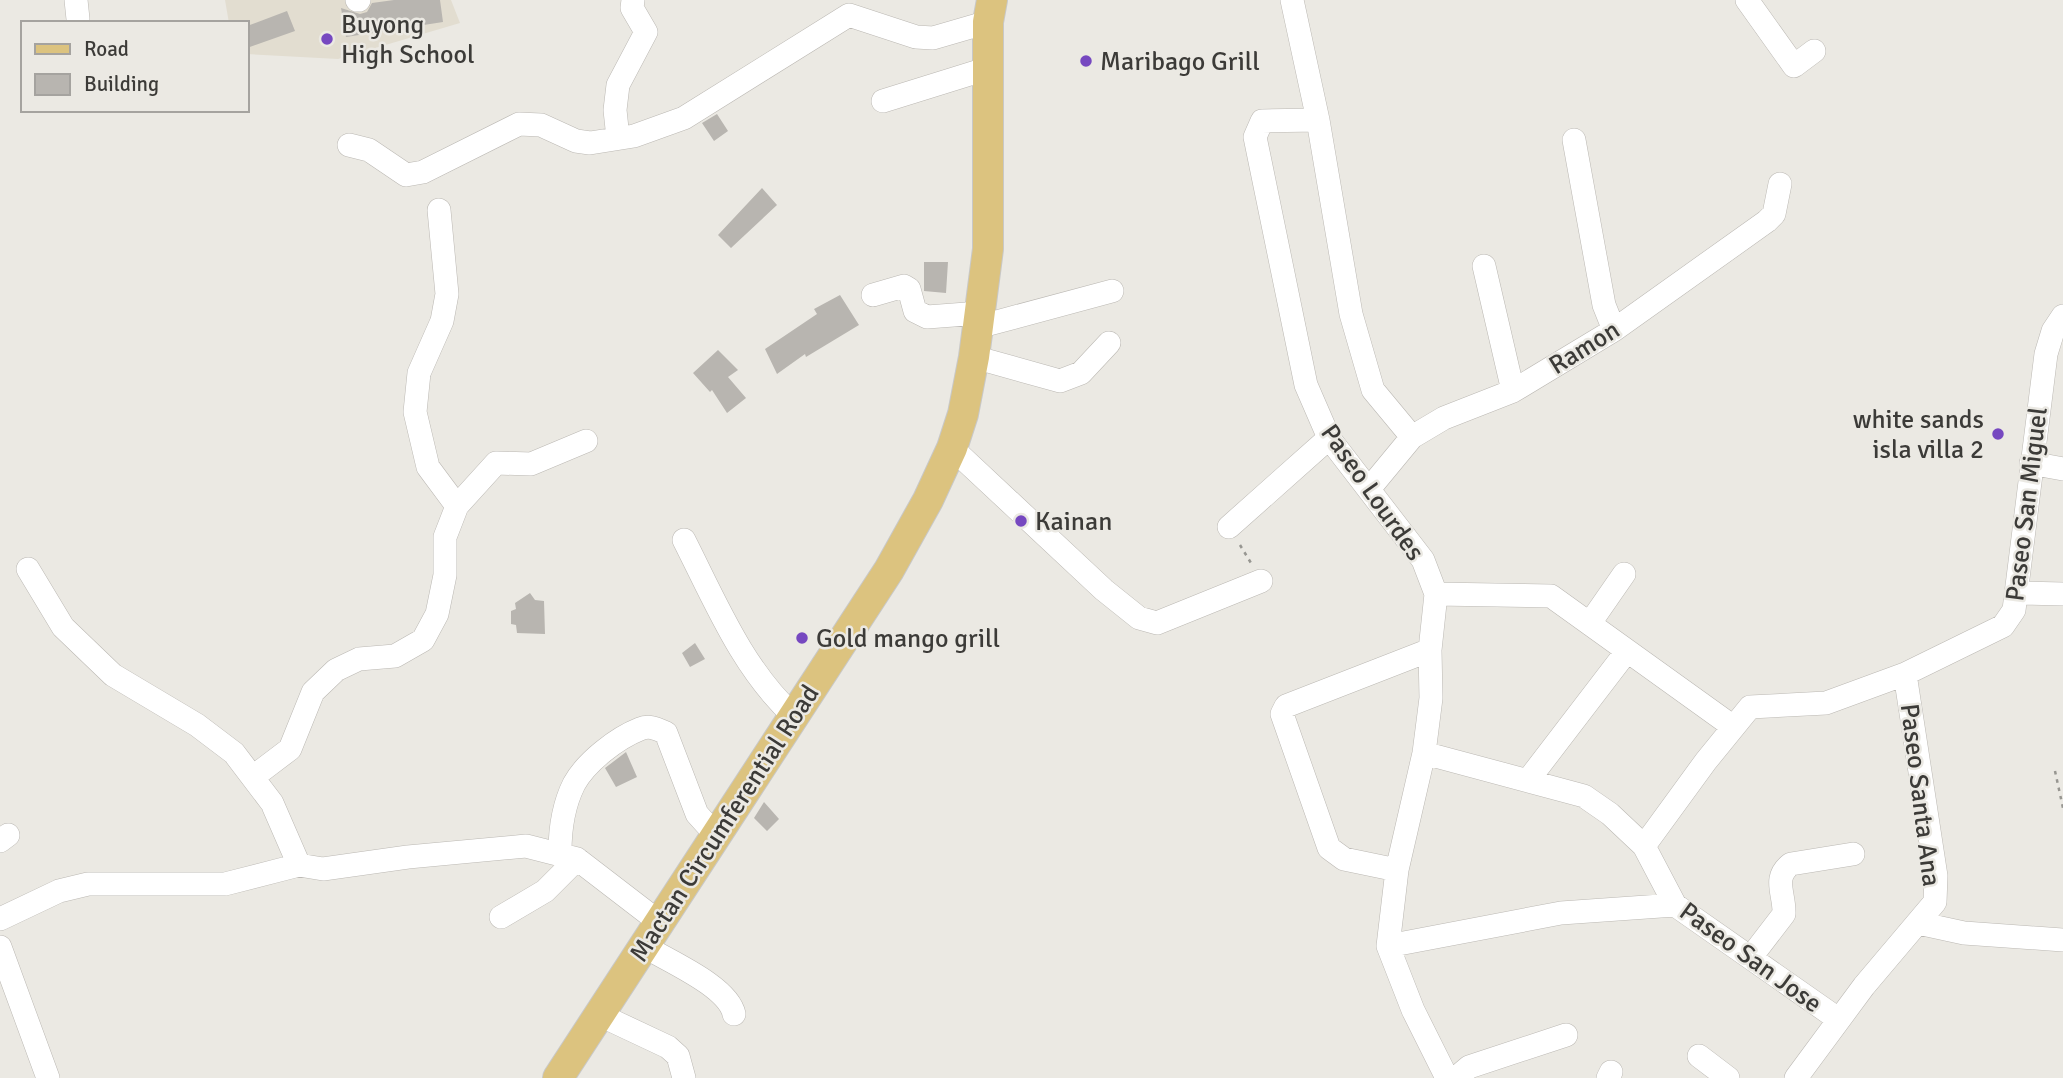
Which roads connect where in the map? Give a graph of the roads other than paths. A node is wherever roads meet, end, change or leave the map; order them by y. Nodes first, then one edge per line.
1 (633, 0) edge
2 (1292, 0) edge
3 (1747, 0) edge
4 (990, 11) edge
5 (1814, 51) dead end
6 (989, 68) junction
7 (883, 101) dead end
8 (1318, 120) junction
9 (618, 138) junction
10 (1574, 140) dead end
11 (349, 145) dead end
12 (1780, 184) dead end
13 (439, 210) dead end
14 (1484, 266) dead end
15 (1112, 291) dead end
16 (873, 295) dead end
17 (2063, 316) edge
18 (979, 320) junction
19 (1614, 330) junction
20 (1109, 343) dead end
21 (974, 357) junction
22 (1513, 391) junction
23 (1412, 437) junction
24 (1329, 438) junction
25 (586, 441) dead end
26 (952, 448) junction
27 (2031, 463) junction
28 (2063, 469) edge
29 (1369, 489) junction
30 (457, 506) junction
31 (1229, 527) road end
32 (684, 540) dead end
33 (28, 569) dead end
34 (1625, 574) dead end
35 (1261, 581) road end
36 (2017, 593) junction
37 (1436, 594) junction
38 (2063, 594) edge
39 (1590, 624) junction
40 (1430, 650) junction
41 (1627, 651) junction
42 (1905, 674) junction
43 (794, 716) junction
44 (1732, 726) junction
45 (1424, 753) junction
46 (253, 777) junction
47 (1529, 779) junction
48 (716, 835) junction
49 (1644, 846) junction
50 (1853, 854) dead end
51 (568, 855) junction
52 (299, 865) junction
53 (1397, 870) junction
54 (1675, 905) junction
55 (502, 917) dead end
56 (0, 919) edge
57 (1918, 923) junction
58 (652, 934) junction
59 (2063, 940) edge
60 (1388, 946) junction
61 (0, 947) edge
62 (1751, 957) junction
63 (734, 1014) dead end
64 (600, 1015) junction
65 (1838, 1019) junction
66 (1566, 1035) dead end
67 (1699, 1056) dead end
68 (48, 1078) edge
69 (558, 1078) edge
70 (684, 1078) edge
71 (1447, 1078) edge
72 (1456, 1078) edge
73 (1728, 1078) edge
74 (1796, 1078) edge

1 - 9 street
2 - 8 street
3 - 5 street
4 - 6 main road, Mactan Circumferential Road
4 - 9 street
6 - 7 street
6 - 18 main road, Mactan Circumferential Road
8 - 23 street
8 - 24 street, Paseo Lourdes
9 - 11 street
10 - 19 street
12 - 19 street, Ramon
13 - 30 street
14 - 22 street
15 - 18 street
16 - 18 street
17 - 27 street, Paseo San Miguel
18 - 21 main road, Mactan Circumferential Road
19 - 22 street, Ramon
20 - 21 street
21 - 26 main road, Mactan Circumferential Road
22 - 23 street, Ramon
23 - 29 street, Ramon
24 - 29 street, Paseo Lourdes
24 - 31 street
25 - 30 street
26 - 35 street
26 - 43 main road, Mactan Circumferential Road
27 - 28 street
27 - 36 street, Paseo San Miguel
29 - 37 street, Paseo Lourdes
30 - 46 street
32 - 43 street
33 - 46 street
34 - 39 street
36 - 38 street
36 - 42 street, Paseo San Miguel
37 - 39 street
37 - 40 street, Paseo Lourdes
39 - 41 street
40 - 45 street, Paseo Lourdes
40 - 53 street
41 - 44 street
41 - 47 street
42 - 44 street, Paseo San Miguel
42 - 57 street, Paseo Santa Ana
43 - 48 main road, Mactan Circumferential Road
44 - 49 street, Paseo San Miguel
45 - 47 street, Paseo San Jose
45 - 53 street, Paseo Lourdes
46 - 52 street
47 - 49 street, Paseo San Jose
48 - 51 street
48 - 58 main road, Mactan Circumferential Road
49 - 54 street, Paseo San Jose
50 - 62 street
51 - 52 street
51 - 55 street
51 - 58 street
52 - 56 street
53 - 60 street, Paseo Lourdes
54 - 60 street
54 - 62 street, Paseo San Jose
57 - 59 street
57 - 65 street, Paseo Santa Ana
58 - 63 street
58 - 64 main road, Mactan Circumferential Road
60 - 71 street, Paseo Lourdes
61 - 68 street
62 - 65 street, Paseo San Jose
64 - 69 main road, Mactan Circumferential Road
64 - 70 street
65 - 74 street, Paseo Santa Ana
66 - 72 street
67 - 73 street

